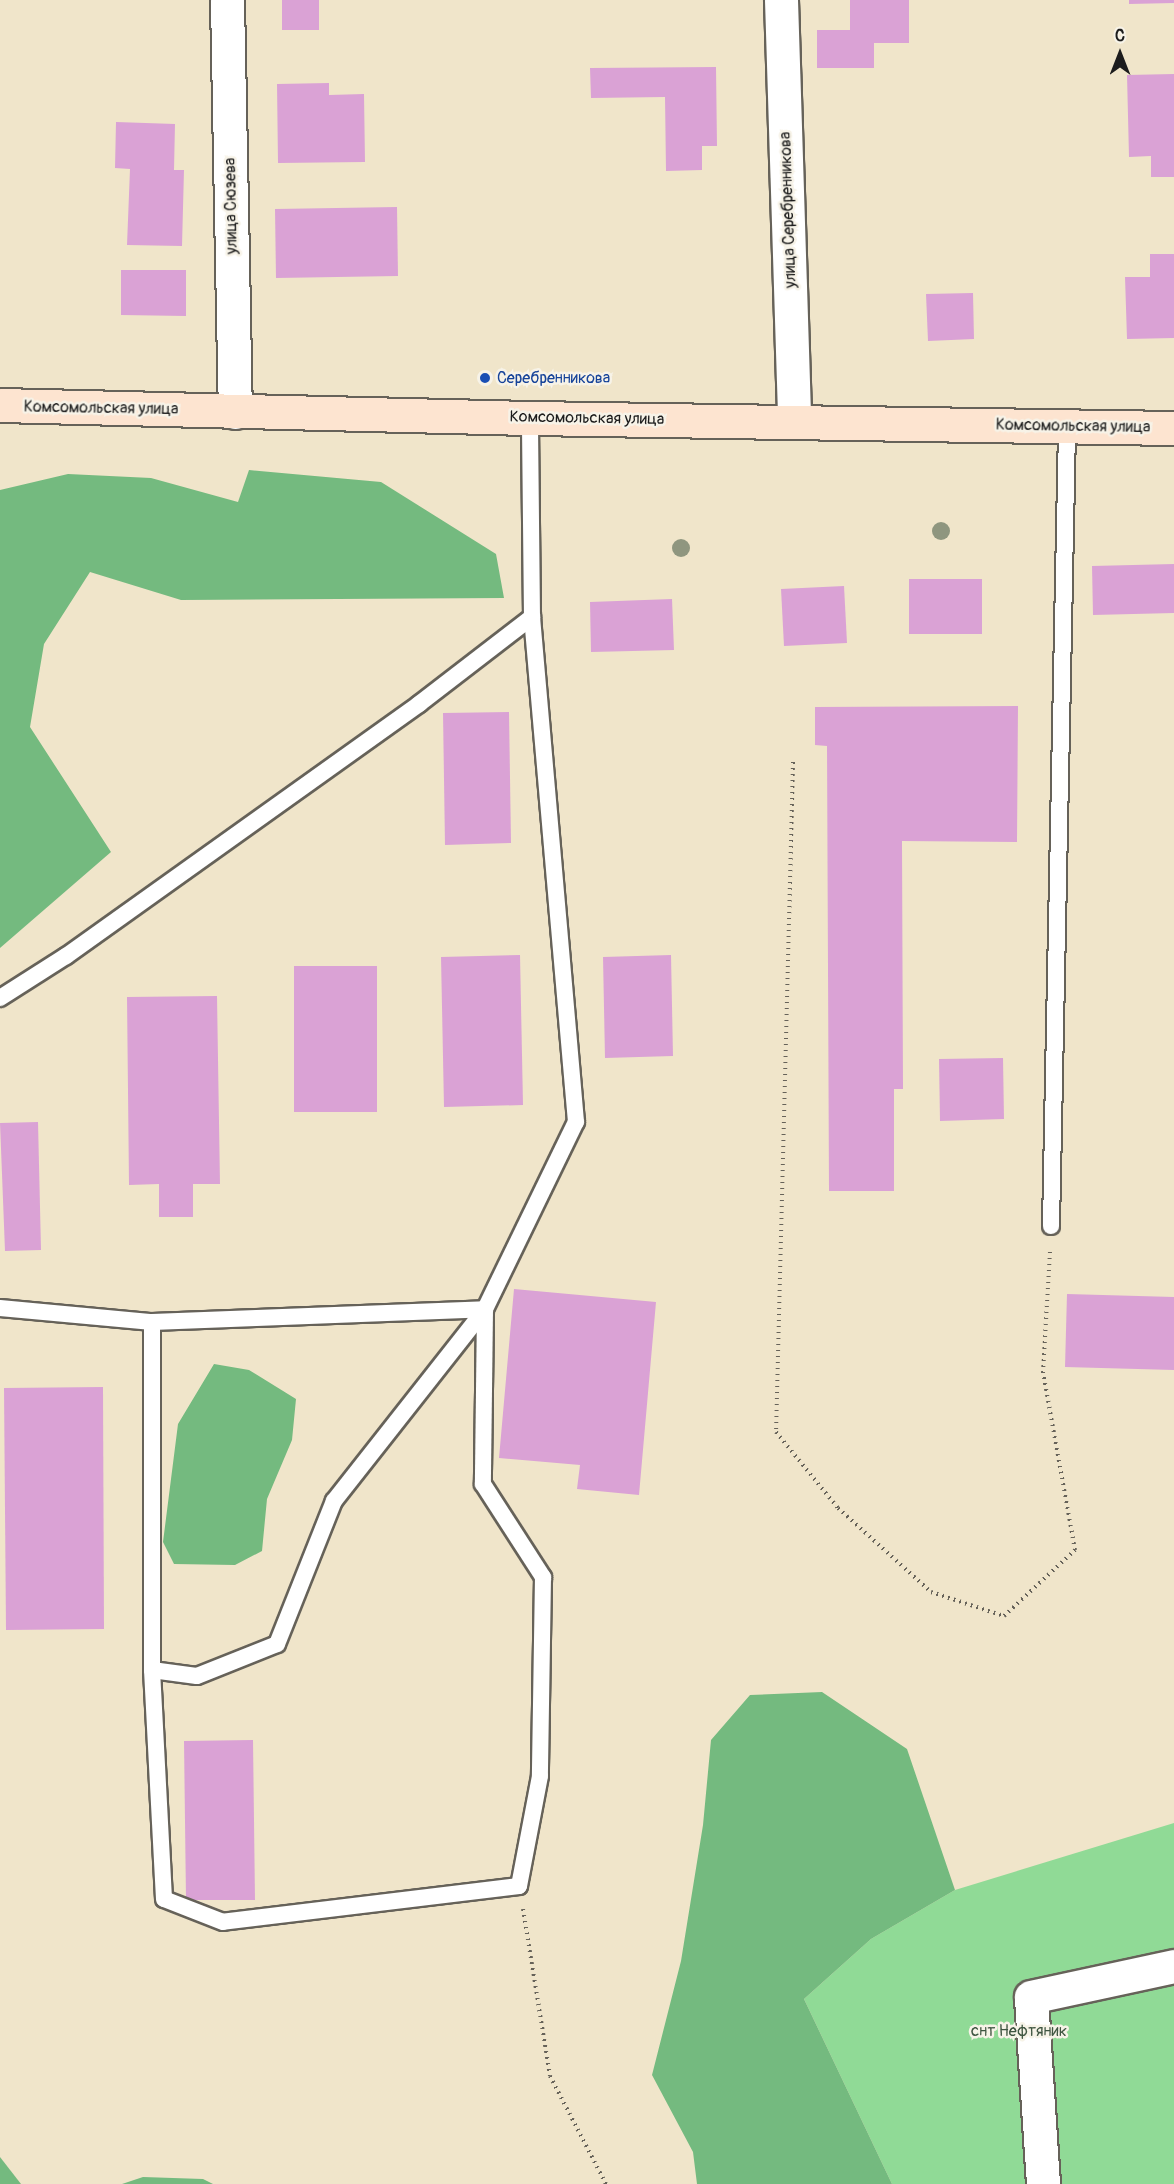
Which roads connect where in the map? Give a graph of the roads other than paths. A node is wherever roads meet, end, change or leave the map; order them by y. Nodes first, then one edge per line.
1 (227, 0) edge
2 (781, 0) edge
3 (0, 405) edge
4 (235, 412) junction
5 (530, 418) junction
6 (794, 420) junction
7 (1067, 427) junction
8 (1174, 428) edge
9 (532, 617) junction
10 (0, 998) edge
11 (1051, 1226) road end
12 (0, 1308) edge
13 (484, 1309) junction
14 (152, 1323) junction
15 (152, 1670) junction
16 (1174, 1966) edge
17 (1042, 2184) edge

1 - 4 street, улица Сюзева
2 - 6 street, улица Серебренникова
3 - 4 main road, Комсомольская улица
4 - 5 main road, Комсомольская улица
5 - 6 main road, Комсомольская улица
5 - 9 lane
6 - 7 main road, Комсомольская улица
7 - 8 main road, Комсомольская улица
7 - 11 lane
9 - 10 lane
9 - 13 lane
12 - 14 lane
13 - 14 lane
13 - 15 lane
13 - 15 lane
14 - 15 lane
16 - 17 street

